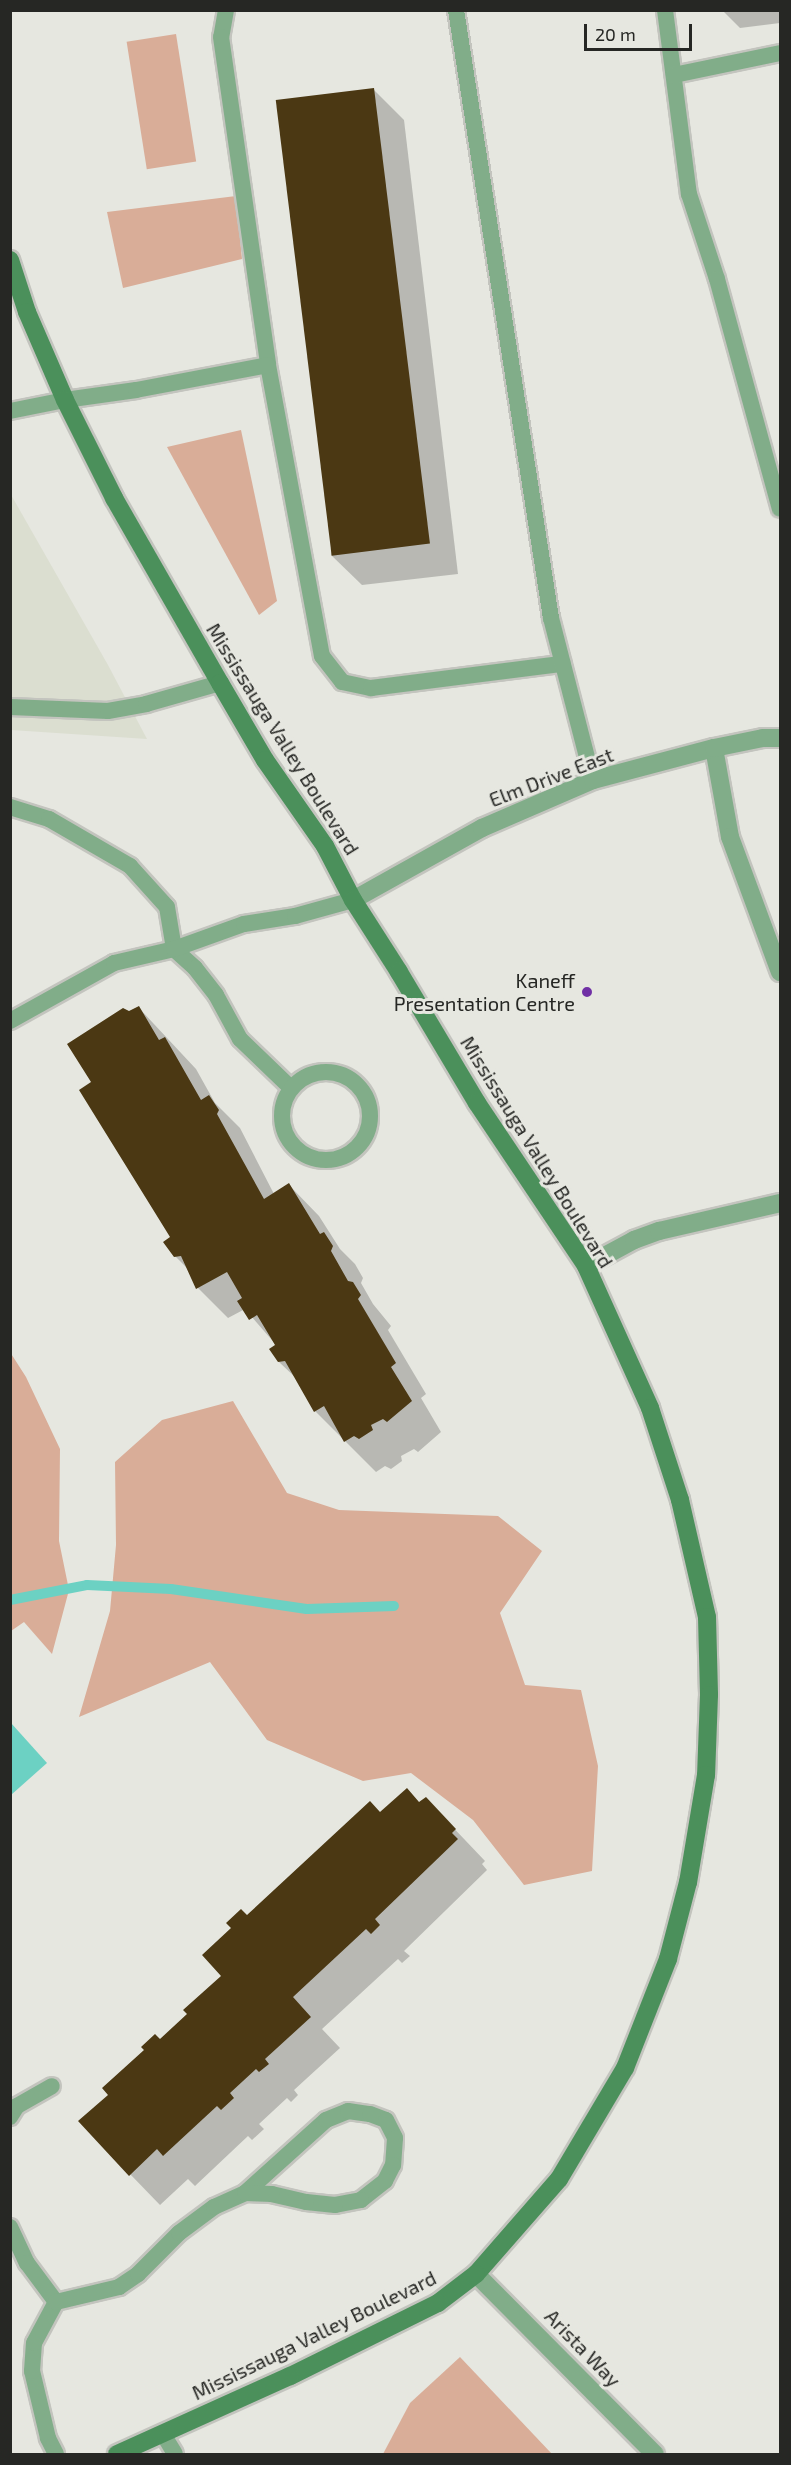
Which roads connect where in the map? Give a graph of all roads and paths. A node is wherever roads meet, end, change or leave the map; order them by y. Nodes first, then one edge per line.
1 (226, 10) edge
2 (456, 10) edge
3 (665, 10) edge
4 (780, 53) edge
5 (674, 75) junction
6 (10, 260) edge
7 (268, 365) junction
8 (65, 400) junction
9 (10, 411) edge
10 (780, 509) edge
11 (562, 664) junction
12 (220, 683) junction
13 (10, 707) edge
14 (780, 738) edge
15 (714, 748) junction
16 (593, 780) junction
17 (10, 807) edge
18 (353, 900) junction
19 (174, 949) junction
20 (780, 972) edge
21 (10, 1021) edge
22 (291, 1088) junction
23 (780, 1203) edge
24 (586, 1266) junction
25 (52, 2086) dead end
26 (10, 2117) edge
27 (245, 2193) junction
28 (10, 2227) edge
29 (477, 2274) junction
30 (56, 2302) junction
31 (163, 2434) junction
32 (56, 2454) edge
33 (117, 2454) edge
34 (175, 2454) edge
35 (655, 2454) edge

1 - 7 lane
2 - 11 lane
3 - 5 lane
4 - 5 lane
5 - 10 lane
6 - 8 street, Mississauga Valley Boulevard
7 - 8 lane
7 - 11 lane
8 - 9 lane
8 - 12 street, Mississauga Valley Boulevard
11 - 16 lane
12 - 13 lane
12 - 18 street, Mississauga Valley Boulevard
14 - 15 street, Elm Drive East
15 - 16 street, Elm Drive East
15 - 20 street
16 - 18 street, Elm Drive East
17 - 19 lane
18 - 19 lane
18 - 24 street, Mississauga Valley Boulevard
19 - 21 lane
19 - 22 lane
22 - 22 lane
23 - 24 street
24 - 29 street, Mississauga Valley Boulevard
25 - 26 lane
27 - 27 lane
27 - 30 lane
28 - 30 lane
29 - 31 street, Mississauga Valley Boulevard
29 - 35 street, Arista Way
30 - 32 lane
31 - 33 street, Mississauga Valley Boulevard
31 - 34 lane

